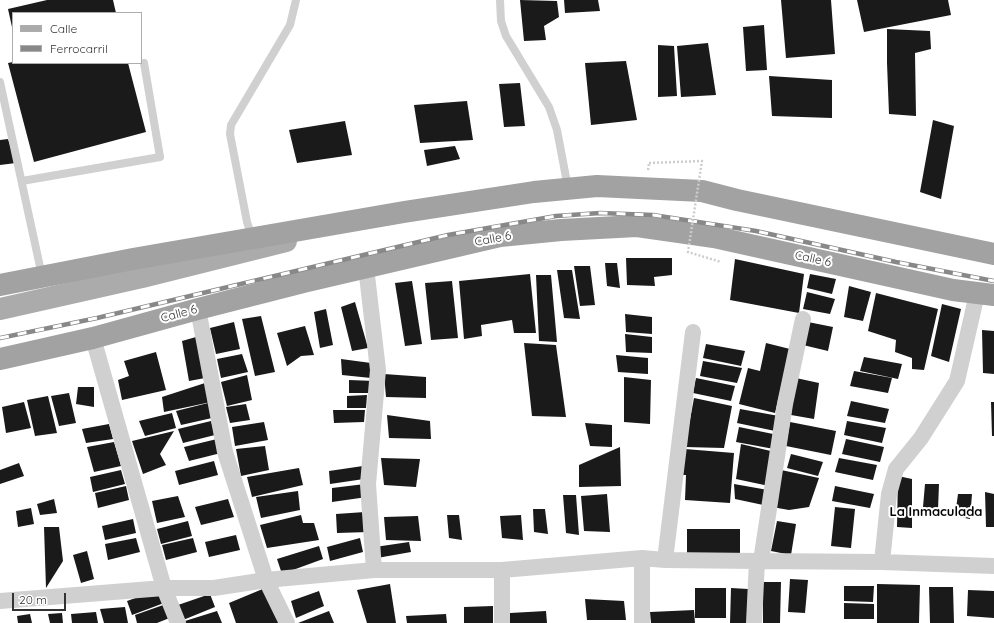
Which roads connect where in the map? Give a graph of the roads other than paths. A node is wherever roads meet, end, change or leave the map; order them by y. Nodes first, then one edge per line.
1 (296, 0) edge
2 (500, 0) edge
3 (144, 63) dead end
4 (0, 82) edge
5 (22, 181) junction
6 (568, 189) junction
7 (404, 212) junction
8 (252, 238) junction
9 (994, 254) edge
10 (366, 267) junction
11 (43, 276) junction
12 (0, 285) edge
13 (985, 294) edge
14 (0, 309) edge
15 (198, 309) junction
16 (803, 319) dead end
17 (693, 332) dead end
18 (93, 338) junction
19 (0, 360) edge
20 (642, 558) junction
21 (665, 560) junction
22 (759, 561) junction
23 (882, 562) junction
24 (994, 566) edge
25 (374, 570) junction
26 (502, 570) junction
27 (266, 580) junction
28 (164, 588) junction
29 (0, 601) edge
30 (178, 623) edge
31 (287, 623) edge
32 (502, 623) edge
33 (642, 623) edge
34 (754, 623) edge

1 - 8 lane
2 - 6 lane
3 - 5 lane
4 - 5 lane
5 - 11 lane
6 - 7 highway
6 - 9 highway
7 - 8 highway
7 - 14 main road
8 - 11 highway
10 - 13 highway, Calle 6
10 - 15 highway, Calle 6
10 - 25 street
11 - 12 highway
13 - 23 street
15 - 18 highway, Calle 6
15 - 27 street
16 - 22 street
17 - 21 street
18 - 19 highway, Calle 6
18 - 28 street
20 - 21 street
20 - 26 street
20 - 33 street
21 - 22 street
22 - 23 street
22 - 34 street
23 - 24 street
25 - 26 street
25 - 27 street
26 - 32 street
27 - 28 street
27 - 31 street
28 - 29 street
28 - 30 street

